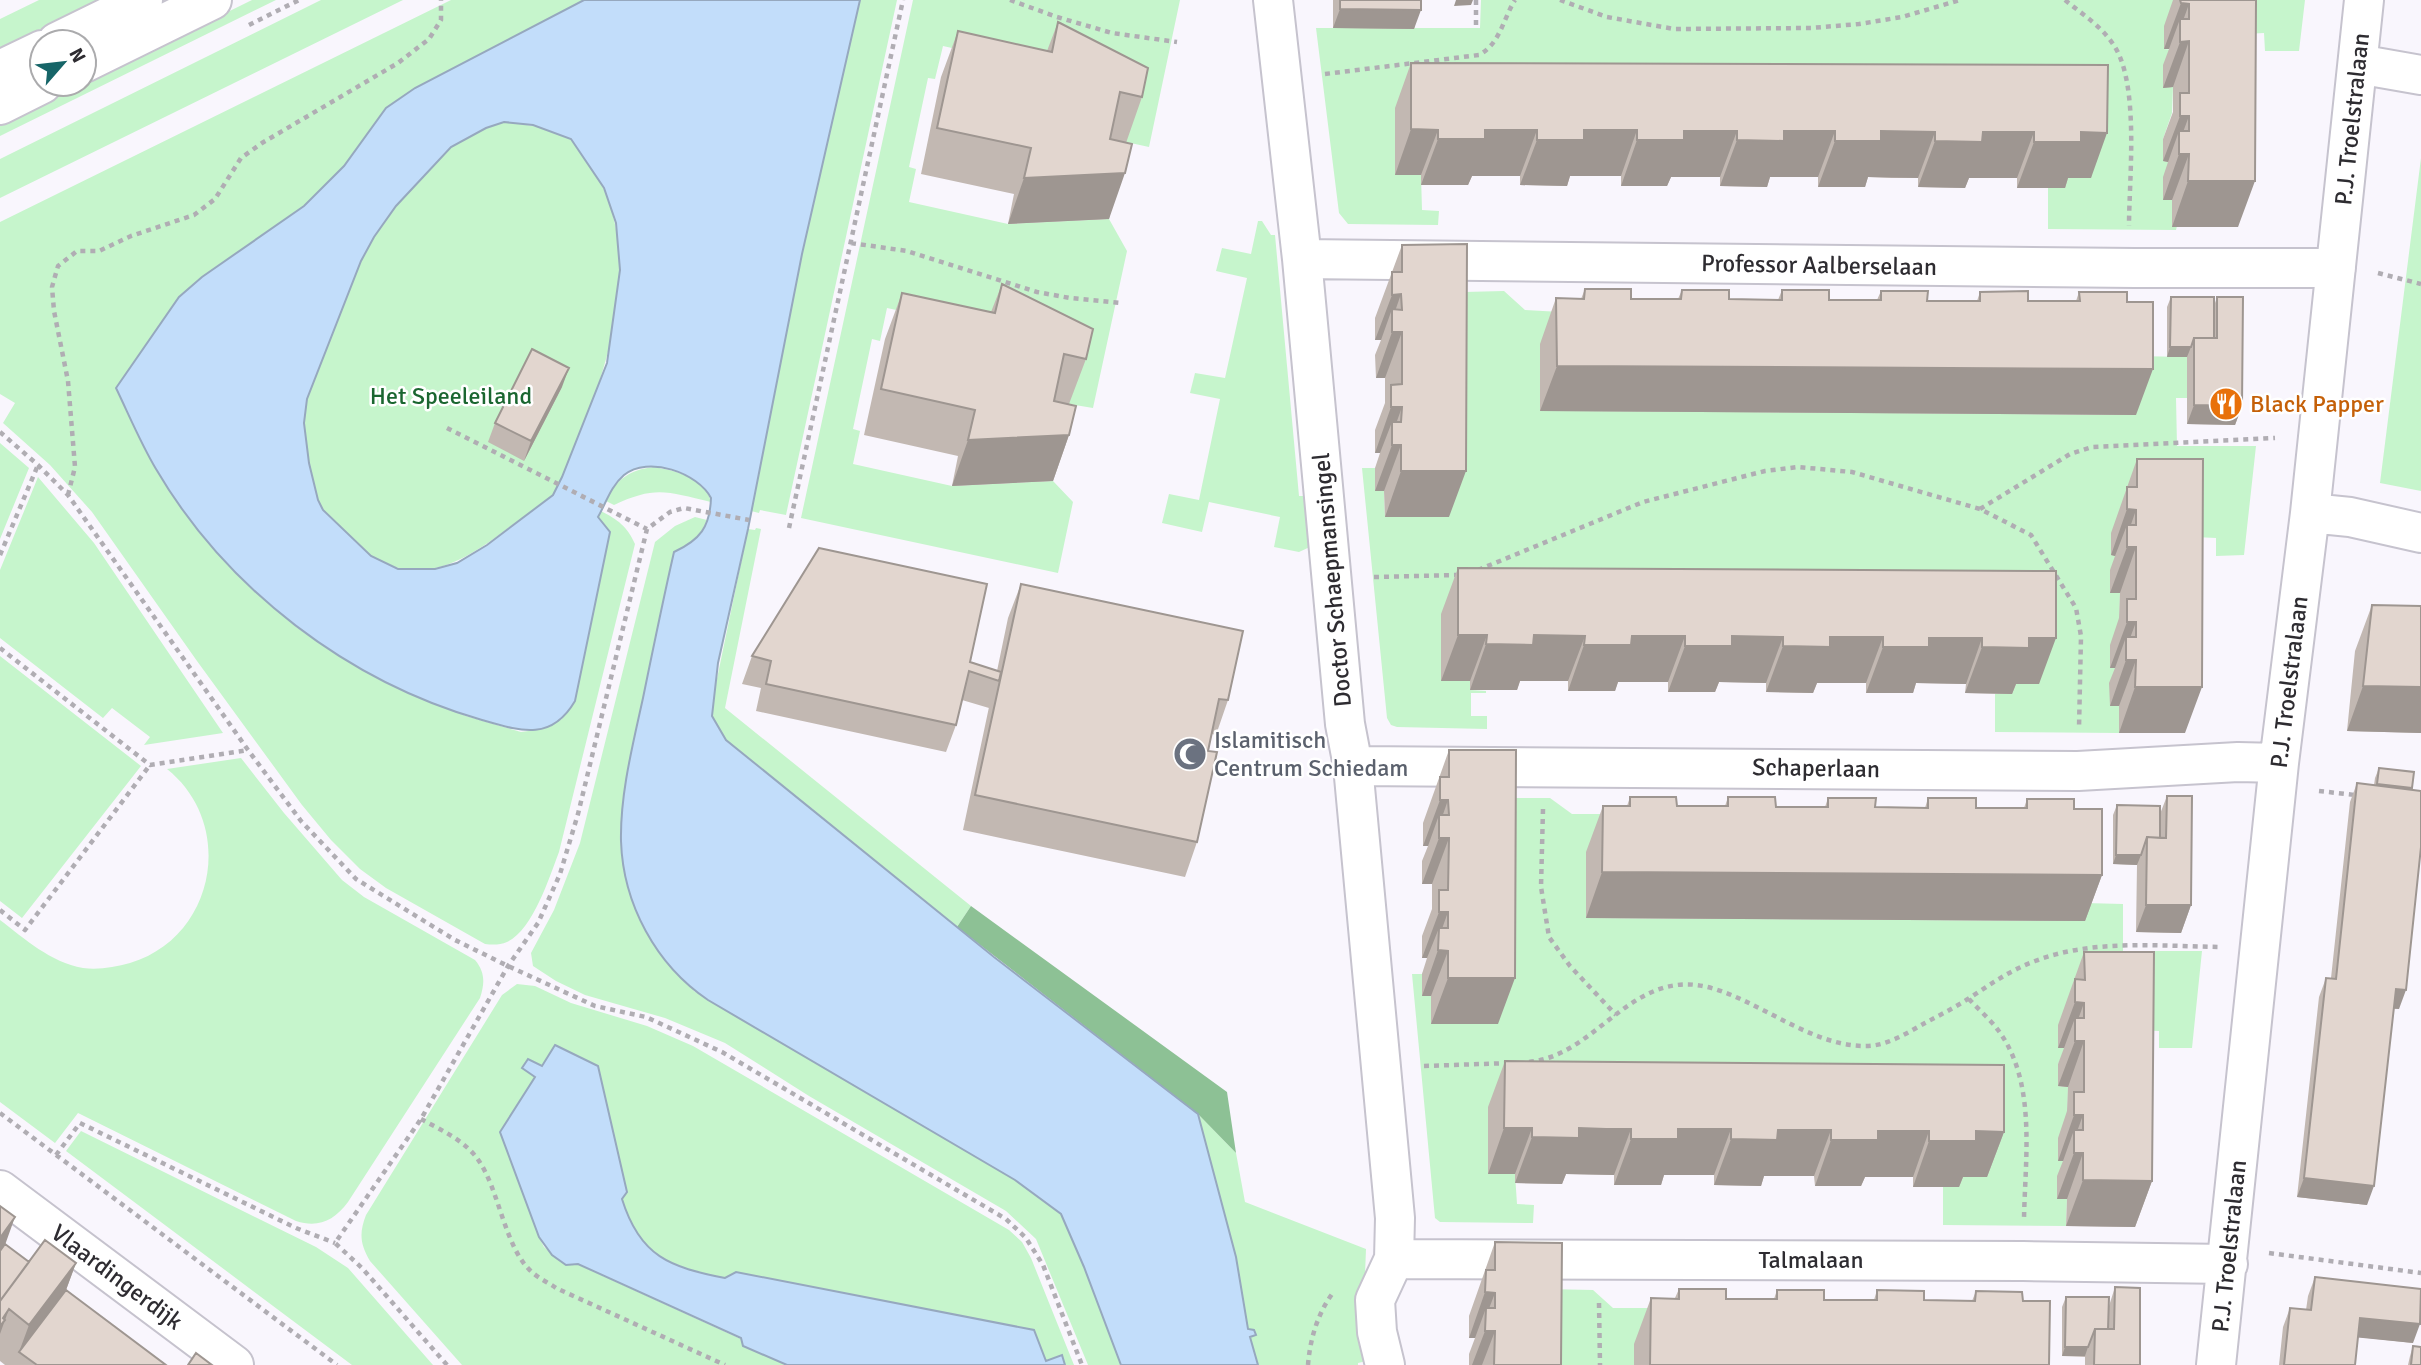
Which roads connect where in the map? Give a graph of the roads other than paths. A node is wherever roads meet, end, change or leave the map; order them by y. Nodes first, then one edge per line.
1 (143, 0) edge
2 (212, 0) edge
3 (1273, 0) edge
4 (2364, 0) edge
5 (86, 28) edge
6 (98, 56) edge
7 (28, 57) edge
8 (2358, 64) junction
9 (0, 70) edge
10 (2421, 75) edge
11 (28, 91) edge
12 (0, 105) edge
13 (1302, 259) junction
14 (2354, 270) junction
15 (2310, 513) junction
16 (2421, 533) edge
17 (2279, 763) junction
18 (1353, 766) junction
19 (0, 1190) edge
20 (1395, 1259) junction
21 (2228, 1264) junction
22 (234, 1365) edge
23 (1385, 1365) edge
24 (2216, 1365) edge

1 - 5 street
2 - 6 street
3 - 13 street, Doctor Schaepmansingel
4 - 8 street, P.J. Troelstralaan
7 - 9 street
8 - 10 street
8 - 14 street, P.J. Troelstralaan
11 - 12 street
13 - 14 street, Professor Aalberselaan
13 - 18 street, Doctor Schaepmansingel
14 - 15 street, P.J. Troelstralaan
15 - 16 street
15 - 17 street, P.J. Troelstralaan
17 - 18 street, Schaperlaan
17 - 21 street, P.J. Troelstralaan
18 - 20 street, Doctor Schaepmansingel
19 - 22 street, Vlaardingerdijk
20 - 21 street, Talmalaan
20 - 23 street, Doctor Schaepmansingel
21 - 24 street, P.J. Troelstralaan

